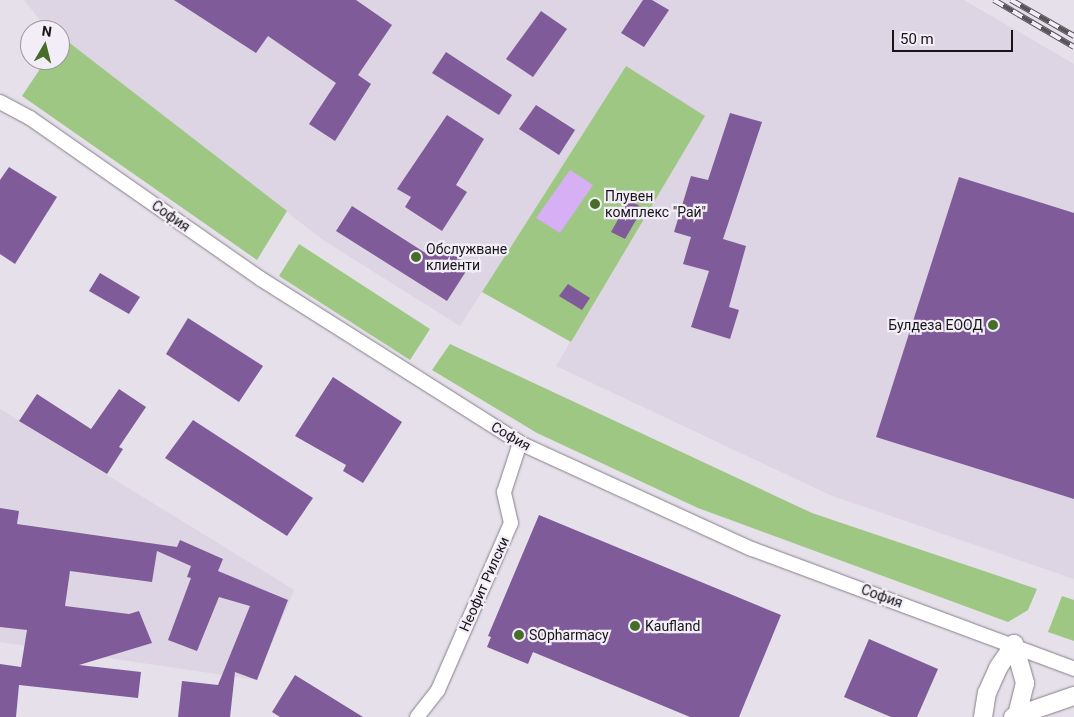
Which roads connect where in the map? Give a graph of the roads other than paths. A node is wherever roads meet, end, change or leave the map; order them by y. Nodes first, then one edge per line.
1 (0, 102) edge
2 (520, 443) junction
3 (1014, 644) junction
4 (1074, 668) edge
5 (1074, 696) edge
6 (1015, 716) edge
7 (417, 717) edge
8 (983, 717) edge

1 - 2 street, София
2 - 3 street, София
2 - 7 street, Неофит Рилски
3 - 4 street, София
3 - 6 street
3 - 8 street
5 - 6 street

